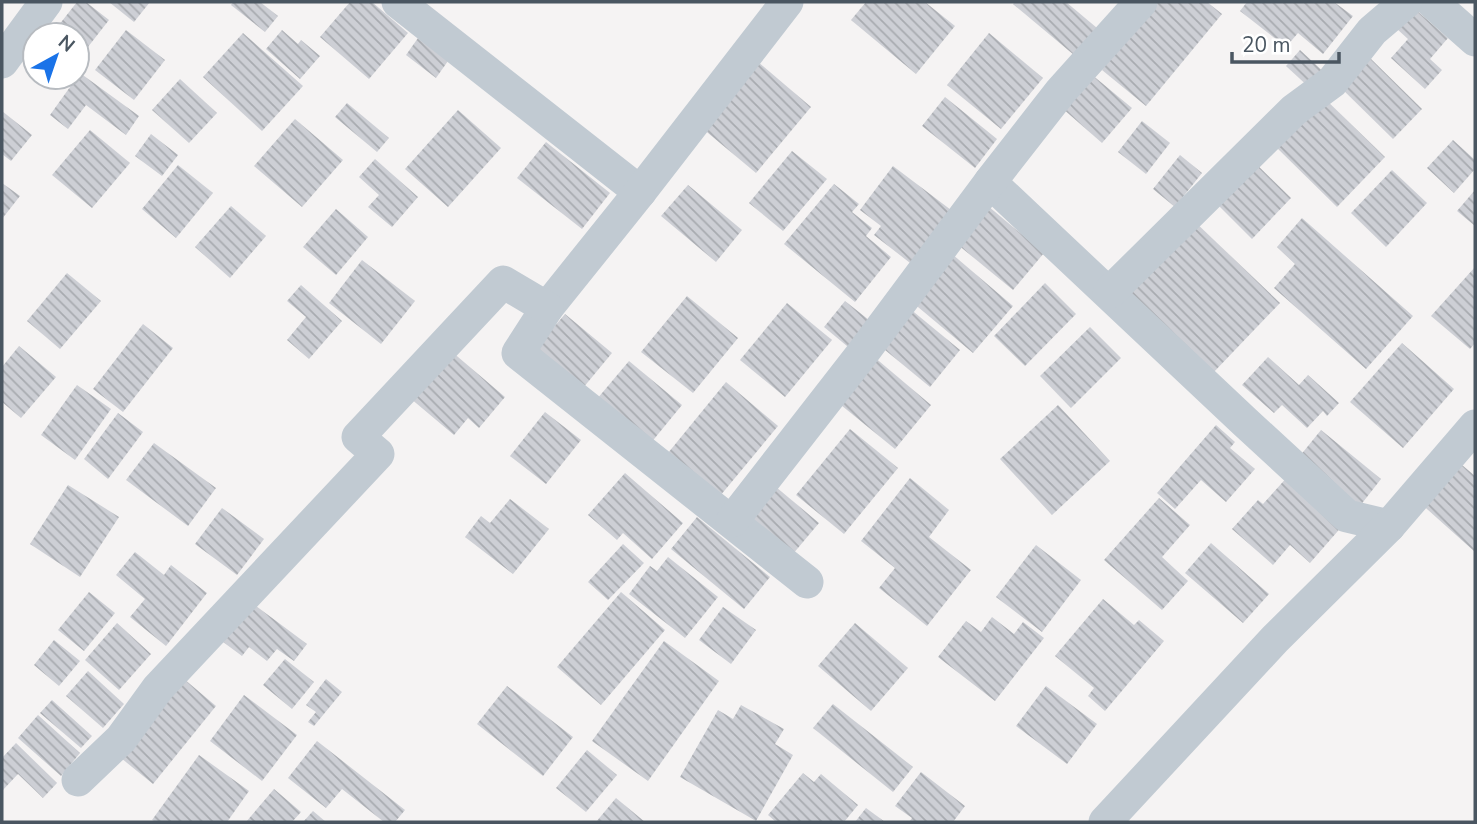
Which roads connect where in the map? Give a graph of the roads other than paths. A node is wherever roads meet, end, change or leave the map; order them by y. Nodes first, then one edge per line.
1 (47, 2) edge
2 (398, 2) edge
3 (787, 2) edge
4 (1141, 2) edge
5 (1406, 2) edge
6 (1432, 2) edge
7 (1475, 40) edge
8 (2, 62) edge
9 (990, 182) junction
10 (640, 192) junction
11 (1109, 293) junction
12 (547, 308) junction
13 (1475, 426) edge
14 (732, 522) junction
15 (1389, 526) junction
16 (807, 582) dead end
17 (78, 780) dead end
18 (1105, 822) edge

1 - 8 street
2 - 10 street
3 - 10 street
4 - 9 street
5 - 11 street
6 - 7 street
9 - 11 street
9 - 14 street
10 - 12 street
11 - 15 street
12 - 14 street
12 - 17 street
13 - 15 street
14 - 16 street
15 - 18 street

